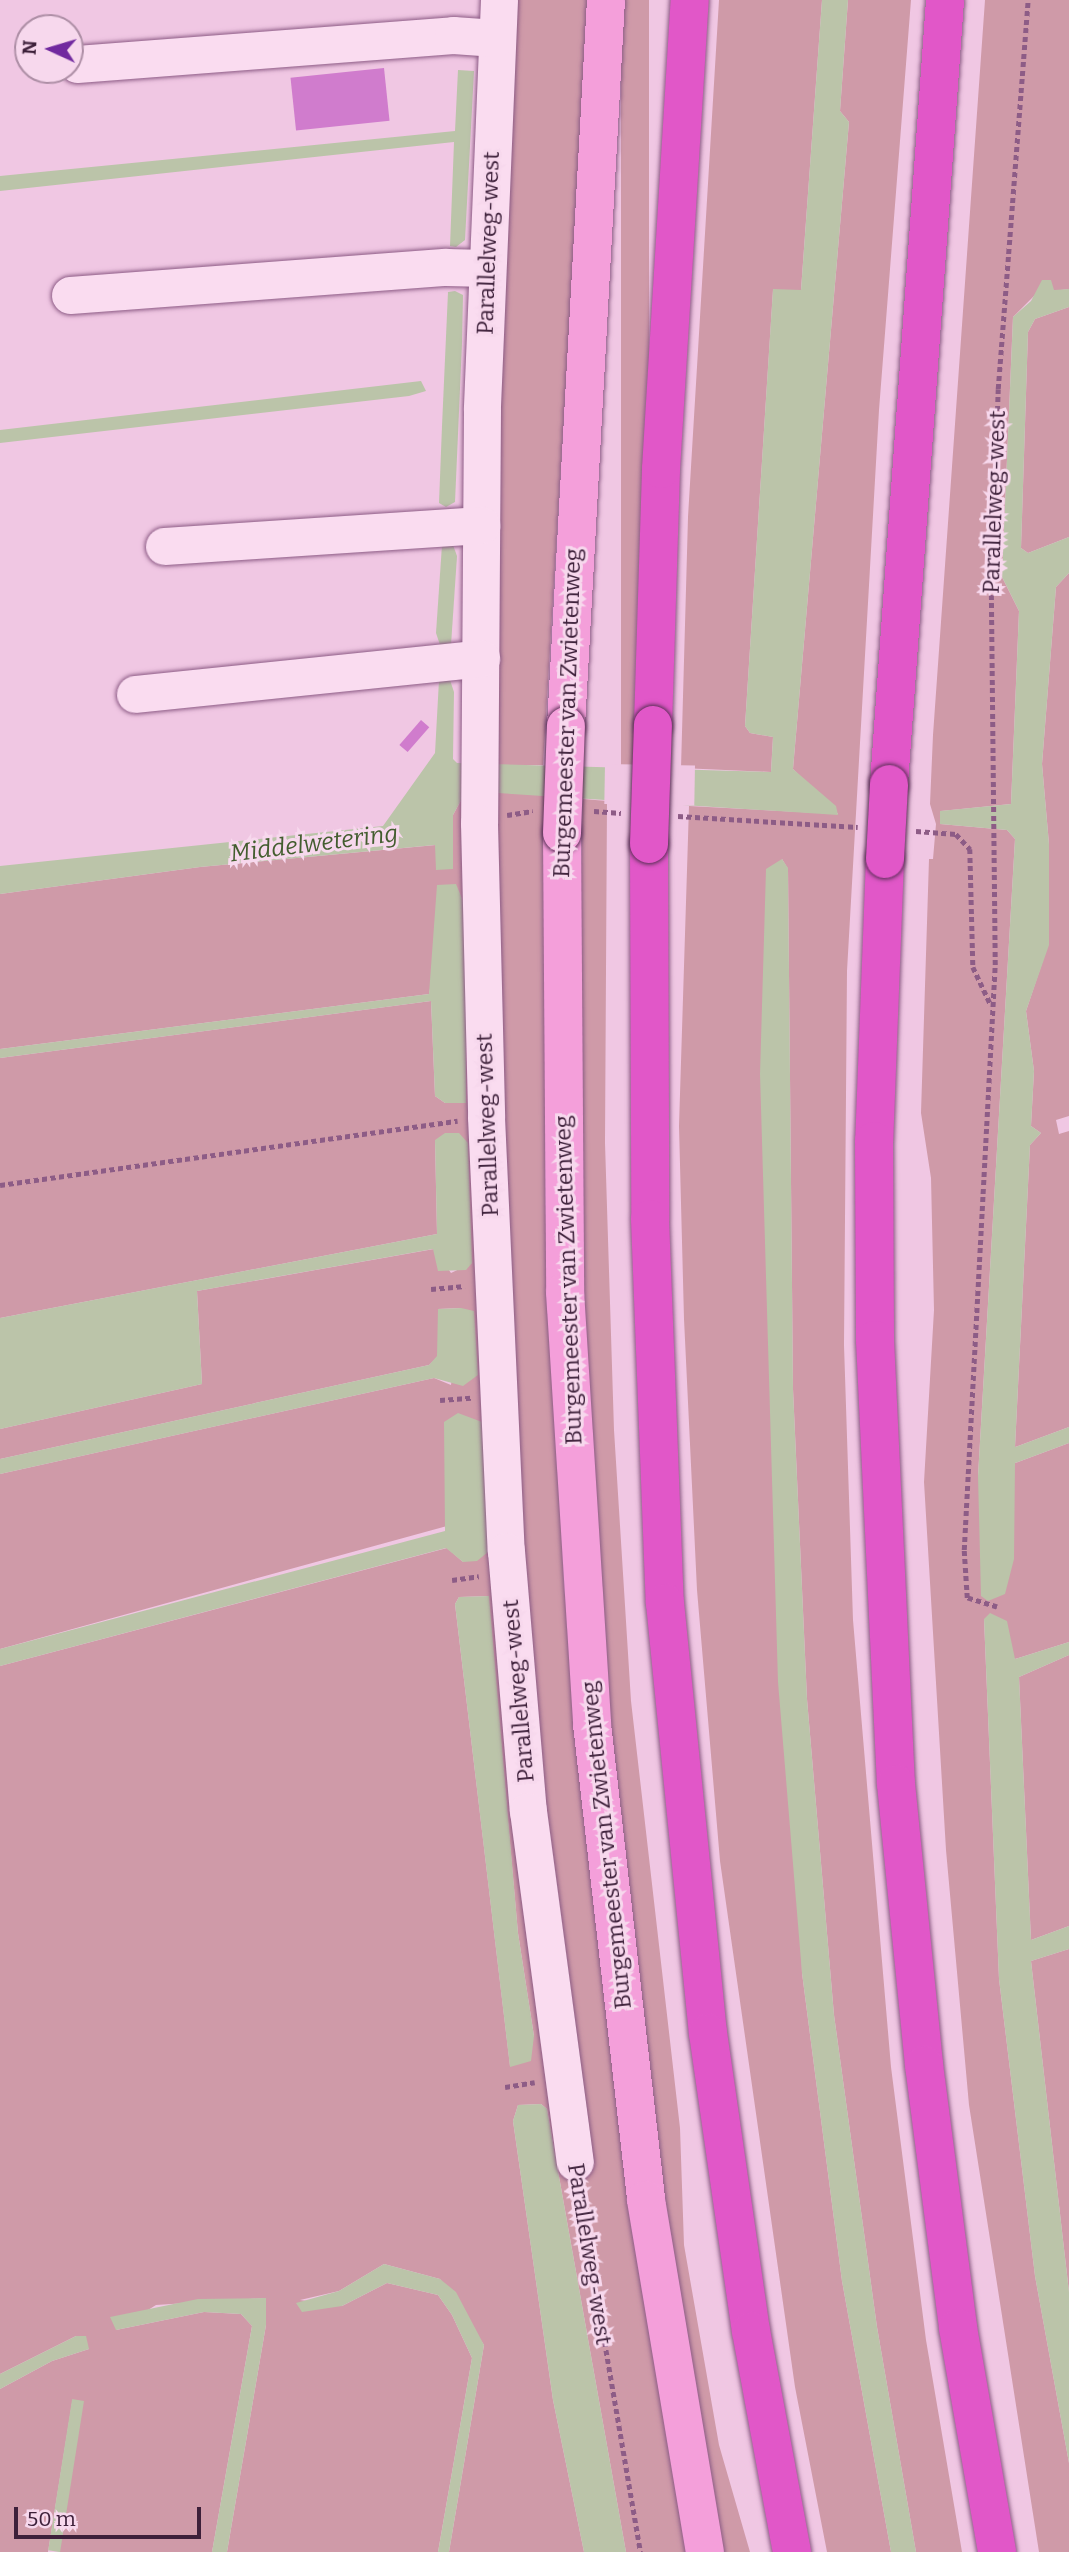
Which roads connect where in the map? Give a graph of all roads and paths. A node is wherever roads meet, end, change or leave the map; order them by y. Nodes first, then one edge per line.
1 (499, 0) edge
2 (606, 0) edge
3 (690, 0) edge
4 (945, 0) edge
5 (1028, 0) edge
6 (496, 38) junction
7 (84, 63) edge
8 (487, 268) junction
9 (70, 295) dead end
10 (481, 525) junction
11 (164, 546) dead end
12 (481, 658) junction
13 (135, 694) dead end
14 (479, 814) junction
15 (562, 818) junction
16 (651, 825) junction
17 (861, 828) dead end
18 (893, 845) junction
19 (992, 1006) junction
20 (486, 1117) junction
21 (0, 1185) edge
22 (997, 1607) dead end
23 (575, 2162) joint
24 (641, 2552) edge
25 (705, 2552) edge
26 (792, 2552) edge
27 (997, 2552) edge

1 - 6 street, Parallelweg-west
2 - 15 main road, Burgemeester van Zwietenweg, bridge
3 - 16 highway, bridge
4 - 18 highway, bridge
5 - 19 path, Parallelweg-west
6 - 7 street
6 - 8 street, Parallelweg-west
8 - 9 street
8 - 10 street, Parallelweg-west
10 - 11 street
10 - 12 street, Parallelweg-west
12 - 13 street
12 - 14 street, Parallelweg-west
14 - 15 path
14 - 20 street, Parallelweg-west
15 - 16 path
15 - 25 main road, Burgemeester van Zwietenweg
16 - 17 path
16 - 26 highway
18 - 19 path
18 - 27 highway
19 - 22 path, Parallelweg-west
20 - 21 path
20 - 23 street, Parallelweg-west
23 - 24 path, Parallelweg-west

